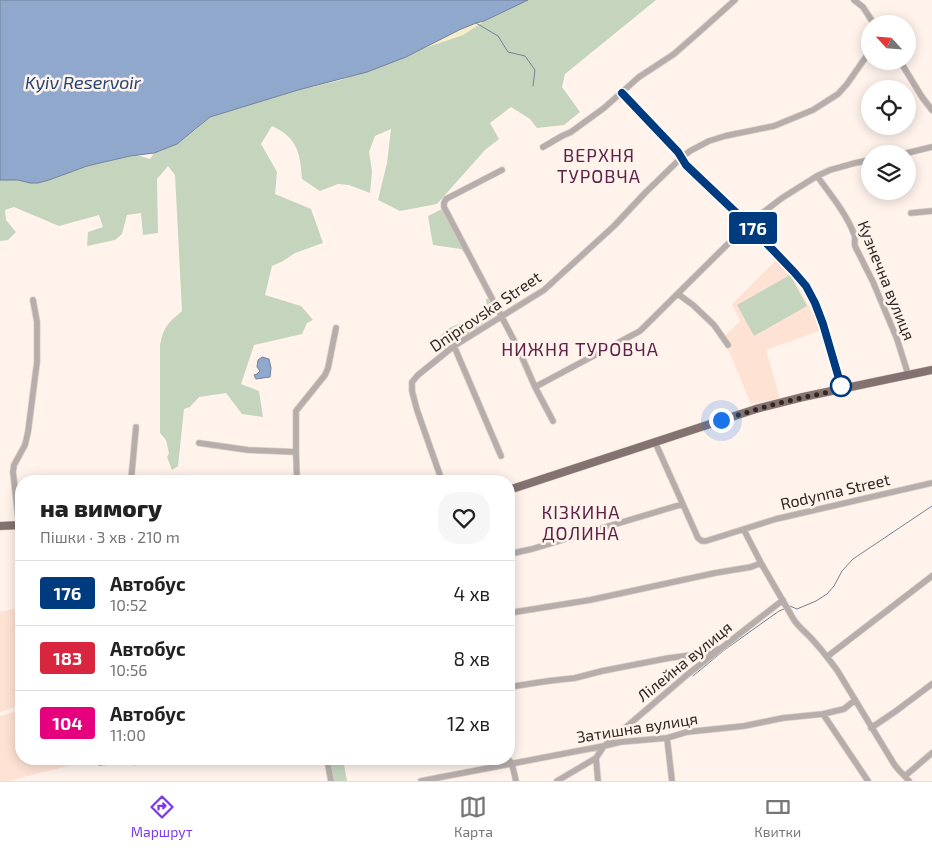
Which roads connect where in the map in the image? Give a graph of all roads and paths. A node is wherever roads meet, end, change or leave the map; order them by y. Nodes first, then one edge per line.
1 (734, 0) edge
2 (857, 1) edge
3 (868, 15) edge
4 (861, 64) edge
5 (906, 70) edge
6 (622, 93) junction
7 (932, 110) edge
8 (543, 147) dead end
9 (932, 147) edge
10 (916, 151) edge
11 (681, 158) junction
12 (861, 162) edge
13 (502, 170) dead end
14 (817, 176) junction
15 (932, 211) edge
16 (911, 212) dead end
17 (748, 224) junction
18 (678, 294) junction
19 (33, 300) dead end
20 (501, 316) junction
21 (336, 328) dead end
22 (728, 345) dead end
23 (454, 346) junction
24 (932, 370) edge
25 (908, 374) junction
26 (536, 387) junction
27 (842, 389) junction
28 (553, 421) dead end
29 (136, 427) dead end
30 (655, 442) junction
31 (199, 443) dead end
32 (296, 452) junction
33 (502, 456) dead end
34 (132, 475) edge
35 (297, 475) edge
36 (440, 475) edge
37 (932, 483) edge
38 (15, 487) edge
39 (515, 488) edge
40 (683, 504) junction
41 (15, 525) edge
42 (0, 526) edge
43 (744, 530) junction
44 (515, 552) edge
45 (761, 563) junction
46 (932, 576) edge
47 (783, 600) junction
48 (515, 613) edge
49 (721, 648) junction
50 (828, 656) junction
51 (932, 684) edge
52 (515, 686) edge
53 (855, 700) junction
54 (824, 714) junction
55 (871, 728) junction
56 (667, 738) junction
57 (604, 746) junction
58 (932, 753) edge
59 (596, 758) junction
60 (515, 760) edge
61 (328, 765) edge
62 (492, 765) edge
63 (511, 765) edge
64 (907, 778) edge
65 (330, 781) edge
66 (421, 781) edge
67 (516, 781) edge
68 (557, 781) edge
69 (598, 781) edge
70 (672, 781) edge
71 (868, 781) edge

1 - 6 street
2 - 3 street
4 - 11 street, Dniprovska Street
5 - 7 street
6 - 8 street
6 - 11 street
9 - 10 street
11 - 17 street
11 - 20 street, Dniprovska Street
12 - 14 street
13 - 20 street
14 - 17 street
14 - 25 street, Кузнечна вулиця
15 - 16 street
17 - 18 street
17 - 27 street
18 - 22 street
18 - 26 street
19 - 38 street
20 - 23 street, Dniprovska Street
20 - 26 street
21 - 32 street
23 - 33 street
23 - 36 street, Dniprovska Street
24 - 25 main road
25 - 27 main road
26 - 28 street
27 - 30 main road
29 - 34 street
30 - 39 main road
30 - 40 street
31 - 32 street
32 - 35 street
37 - 43 street, Rodynna Street
40 - 43 street, Rodynna Street
40 - 44 street
41 - 42 main road
43 - 45 street
45 - 47 street
45 - 48 street
46 - 50 street
47 - 49 street, Лілейна вулиця
47 - 50 street
49 - 52 street
49 - 57 street, Лілейна вулиця
50 - 53 street
51 - 55 street
53 - 54 street, Затишна вулиця
53 - 55 street
54 - 56 street, Затишна вулиця
54 - 71 street
55 - 64 street
56 - 57 street, Затишна вулиця
56 - 70 street
57 - 59 street, Лілейна вулиця
57 - 60 street, Затишна вулиця
58 - 64 street
59 - 68 street, Лілейна вулиця
59 - 69 street
61 - 65 street
62 - 66 street, Затишна вулиця
63 - 67 street

